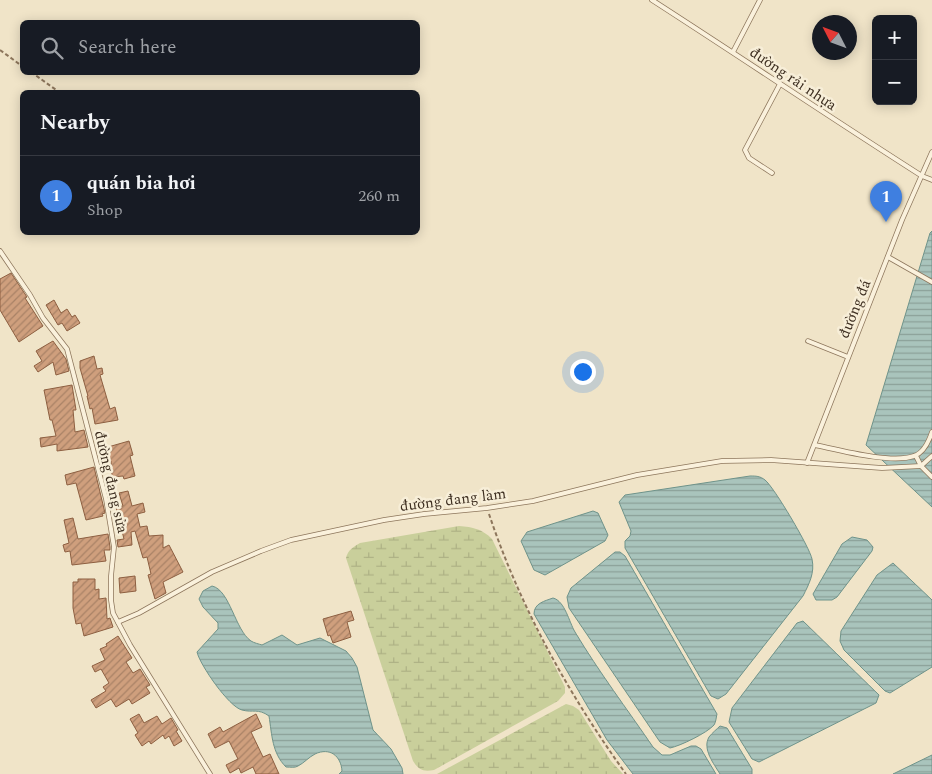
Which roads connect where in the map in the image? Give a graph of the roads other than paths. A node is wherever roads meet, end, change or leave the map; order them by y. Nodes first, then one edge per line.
1 (652, 0) edge
2 (760, 0) edge
3 (733, 52) junction
4 (780, 84) junction
5 (932, 152) edge
6 (772, 173) dead end
7 (922, 176) junction
8 (932, 180) edge
9 (0, 251) edge
10 (888, 257) junction
11 (932, 282) edge
12 (808, 341) dead end
13 (848, 357) junction
14 (932, 432) edge
15 (815, 445) junction
16 (916, 456) junction
17 (932, 456) edge
18 (807, 462) junction
19 (921, 466) junction
20 (932, 477) edge
21 (118, 622) junction
22 (210, 774) edge

1 - 3 lane, đường rải nhựa
2 - 3 lane
3 - 4 lane, đường rải nhựa
4 - 6 lane
4 - 7 lane, đường rải nhựa
5 - 7 lane, đường đá
7 - 8 lane
7 - 10 lane, đường đá
9 - 21 lane, đường đang sửa
10 - 11 lane
10 - 13 lane, đường đá
12 - 13 lane
13 - 15 lane, đường đá
14 - 16 lane
15 - 16 lane
15 - 18 lane, đường đá
16 - 19 lane
17 - 19 lane
18 - 19 lane, đường đang làm
18 - 21 lane, đường đang làm
19 - 20 lane
21 - 22 lane, đường đang sửa

